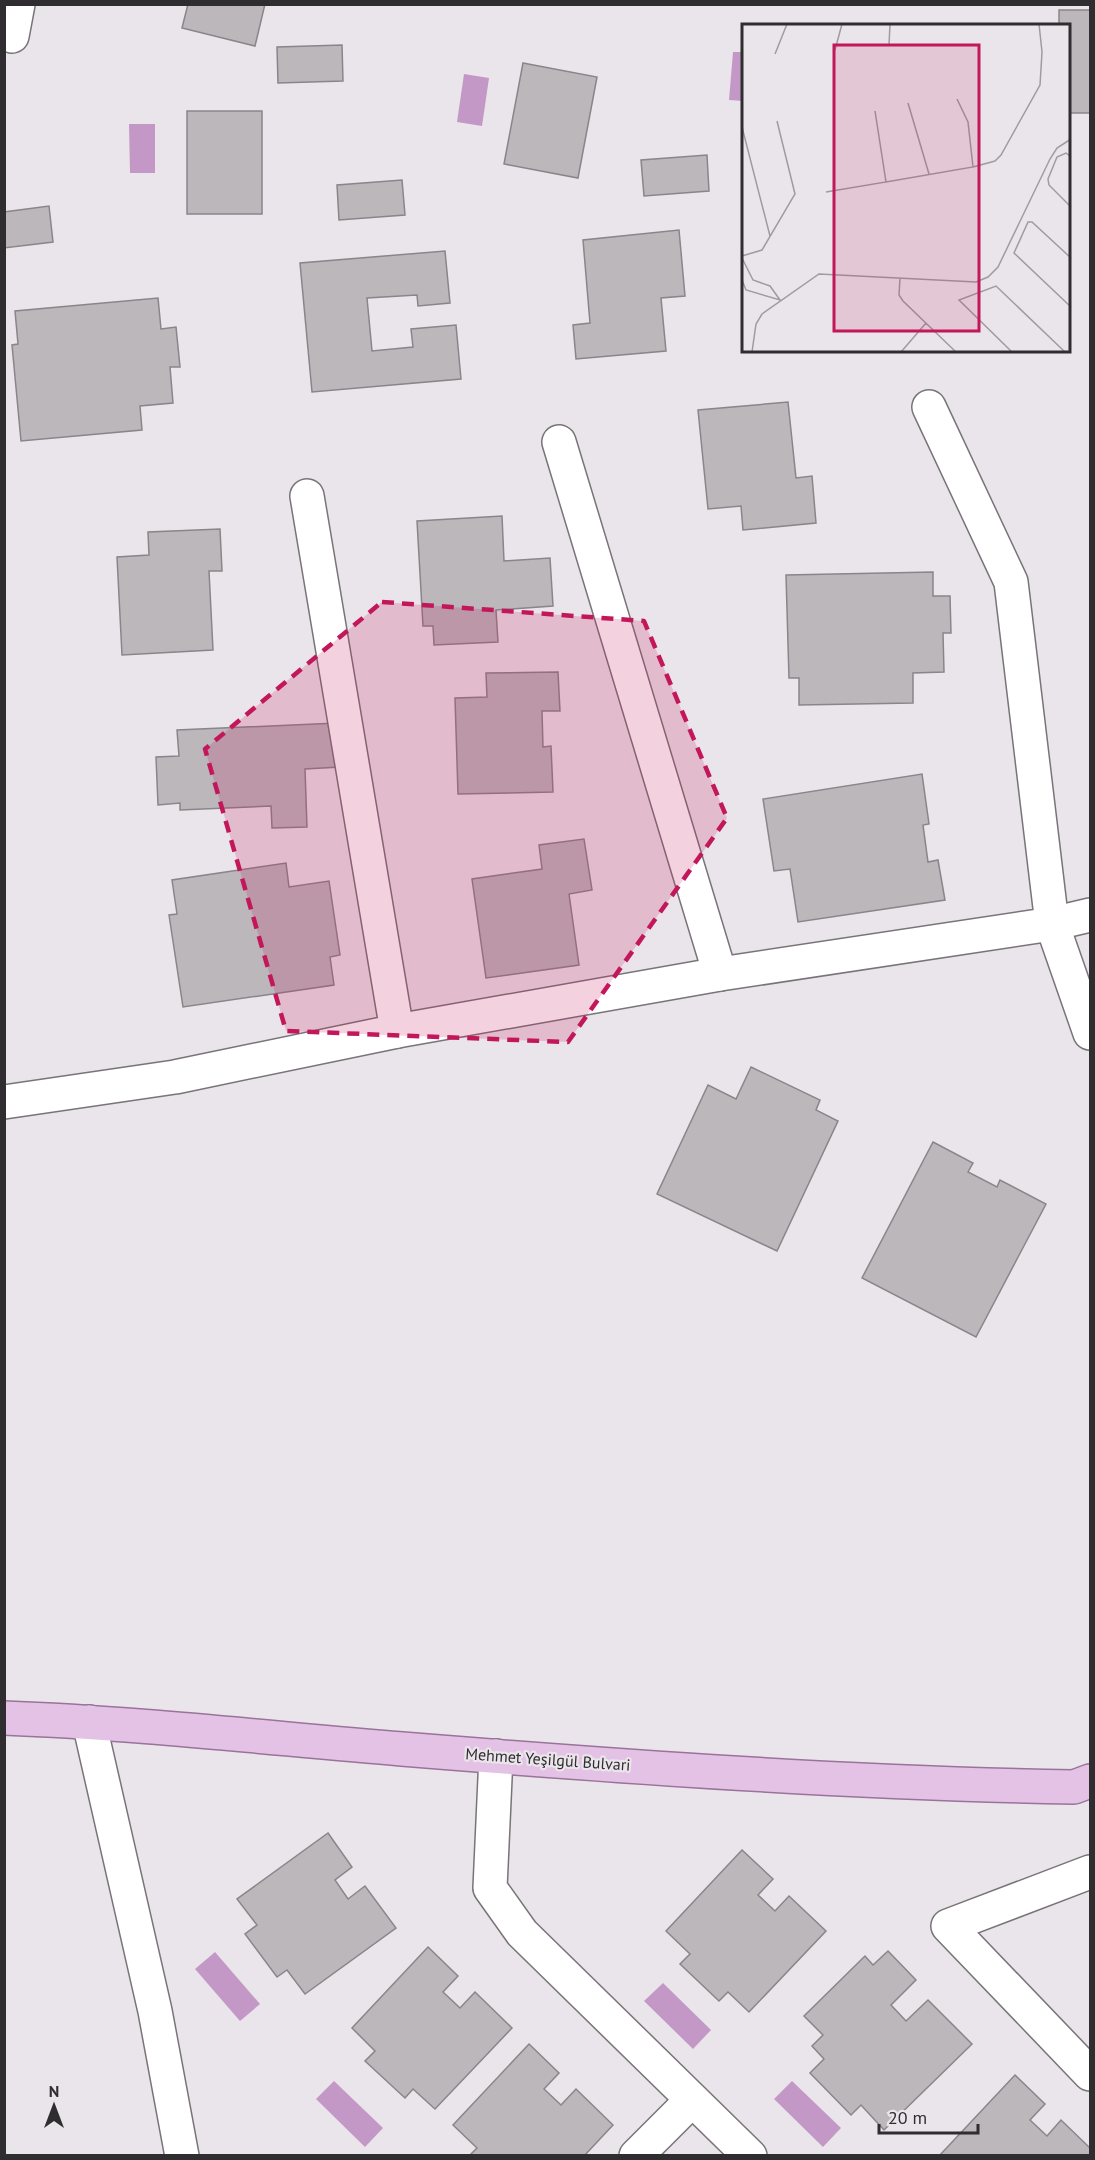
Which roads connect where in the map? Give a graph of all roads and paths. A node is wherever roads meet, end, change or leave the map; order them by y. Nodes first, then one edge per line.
1 (929, 407) dead end
2 (559, 442) dead end
3 (307, 496) dead end
4 (1090, 915) edge
5 (1052, 924) junction
6 (720, 974) junction
7 (397, 1031) junction
8 (1090, 1033) edge
9 (4, 1102) edge
10 (4, 1718) edge
11 (90, 1722) junction
12 (496, 1756) junction
13 (1090, 1781) edge
14 (1090, 1872) edge
15 (1090, 2074) edge
16 (692, 2100) junction
17 (182, 2156) edge
18 (636, 2156) edge
19 (750, 2156) edge

1 - 5 street
2 - 6 street
3 - 7 street
4 - 5 street
5 - 6 street
5 - 8 street
6 - 7 street
7 - 9 street
10 - 11 main road, Mehmet Yeşilgül Bulvari
11 - 12 main road, Mehmet Yeşilgül Bulvari
11 - 17 street
12 - 13 main road, Mehmet Yeşilgül Bulvari
12 - 16 street
14 - 15 street
16 - 18 street
16 - 19 street

